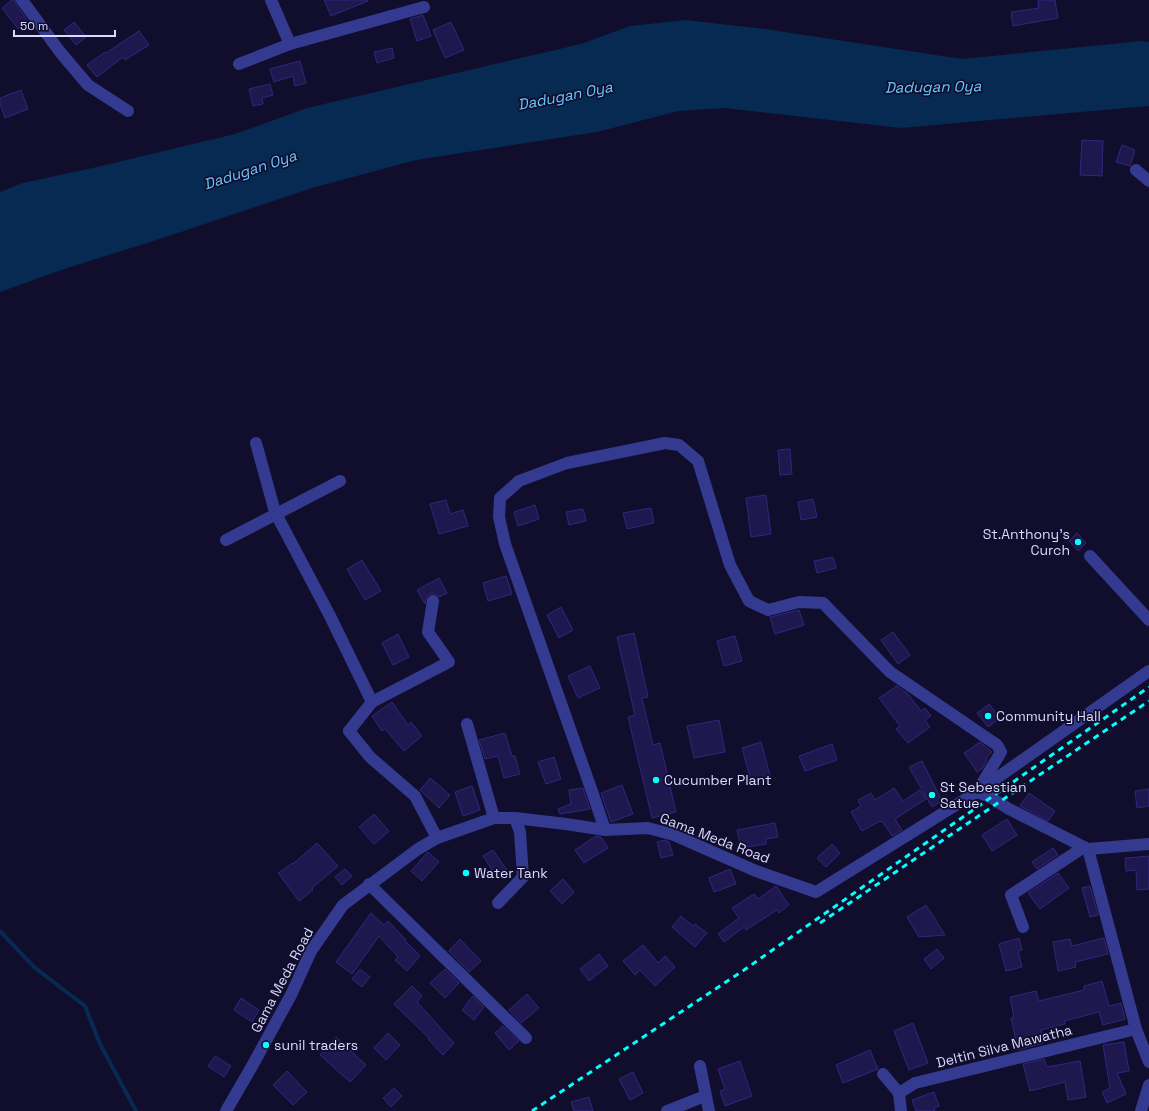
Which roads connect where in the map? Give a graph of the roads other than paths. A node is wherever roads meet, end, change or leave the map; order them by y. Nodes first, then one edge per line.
1 (22, 0) edge
2 (271, 0) edge
3 (424, 7) dead end
4 (290, 44) junction
5 (239, 64) dead end
6 (128, 112) dead end
7 (1136, 170) dead end
8 (1149, 181) edge
9 (256, 443) dead end
10 (340, 481) dead end
11 (276, 514) junction
12 (226, 540) dead end
13 (1090, 556) dead end
14 (433, 601) dead end
15 (1149, 620) edge
16 (1149, 671) edge
17 (372, 702) junction
18 (467, 724) dead end
19 (977, 792) junction
20 (494, 818) junction
21 (515, 818) junction
22 (604, 830) junction
23 (437, 838) junction
24 (1149, 844) edge
25 (1086, 848) junction
26 (369, 884) junction
27 (498, 903) dead end
28 (1023, 927) dead end
29 (1136, 1029) junction
30 (526, 1038) dead end
31 (1149, 1062) edge
32 (700, 1066) dead end
33 (883, 1074) dead end
34 (1149, 1085) edge
35 (899, 1093) junction
36 (705, 1096) junction
37 (226, 1111) edge
38 (667, 1111) edge
39 (709, 1111) edge
40 (901, 1111) edge
41 (1141, 1111) edge

1 - 6 street
2 - 4 street
3 - 4 street
4 - 5 street
7 - 8 street
9 - 11 street
10 - 11 street
11 - 12 street
11 - 17 street
13 - 15 street
14 - 17 street
16 - 19 street, Gama Meda Road
17 - 23 street
18 - 20 street
19 - 22 street, Gama Meda Road
19 - 22 street
19 - 25 street
20 - 21 street, Gama Meda Road
20 - 23 street, Gama Meda Road
21 - 22 street, Gama Meda Road
21 - 27 street
23 - 26 street, Gama Meda Road
24 - 25 street
25 - 28 street
25 - 29 street
26 - 30 street
26 - 37 street, Gama Meda Road
29 - 31 street
29 - 35 street, Deltin Silva Mawatha
32 - 36 street
33 - 35 street
34 - 41 street
35 - 40 street
36 - 38 street
36 - 39 street

